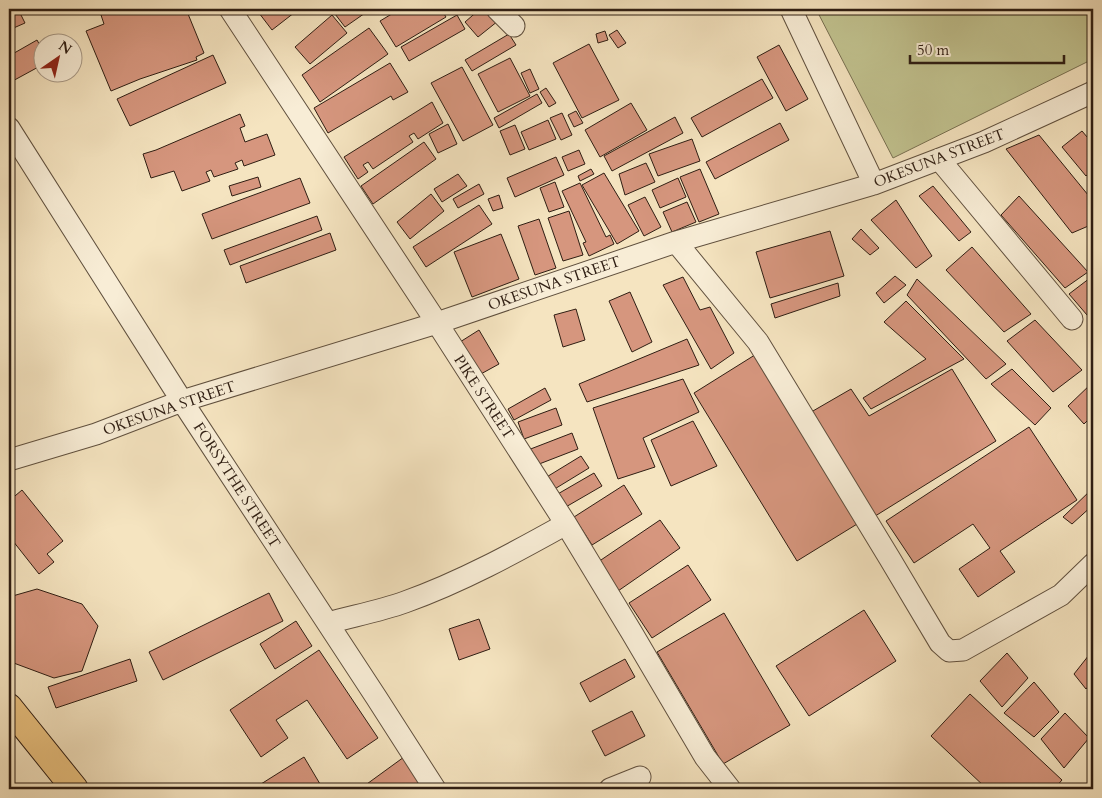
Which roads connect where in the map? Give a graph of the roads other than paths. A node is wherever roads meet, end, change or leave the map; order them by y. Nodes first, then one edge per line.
1 (230, 9) edge
2 (497, 9) edge
3 (791, 9) edge
4 (514, 26) dead end
5 (1093, 92) edge
6 (9, 128) edge
7 (939, 159) junction
8 (874, 184) junction
9 (676, 242) junction
10 (1072, 319) dead end
11 (437, 323) junction
12 (182, 401) junction
13 (9, 460) edge
14 (566, 524) junction
15 (1093, 564) edge
16 (328, 623) junction
17 (9, 707) edge
18 (640, 777) dead end
19 (75, 789) edge
20 (435, 789) edge
21 (610, 789) edge
22 (730, 789) edge

1 - 11 street, PIKE STREET
2 - 4 street
3 - 8 street
5 - 7 street, OKESUNA STREET
6 - 12 street, FORSYTHE STREET
7 - 8 street, OKESUNA STREET
7 - 10 street
8 - 9 street, OKESUNA STREET
9 - 11 street, OKESUNA STREET
9 - 15 street
11 - 12 street, OKESUNA STREET
11 - 14 street, PIKE STREET
12 - 13 street, OKESUNA STREET
12 - 16 street, FORSYTHE STREET
14 - 16 street
14 - 22 street, PIKE STREET
16 - 20 street, FORSYTHE STREET
17 - 19 main road
18 - 21 street

